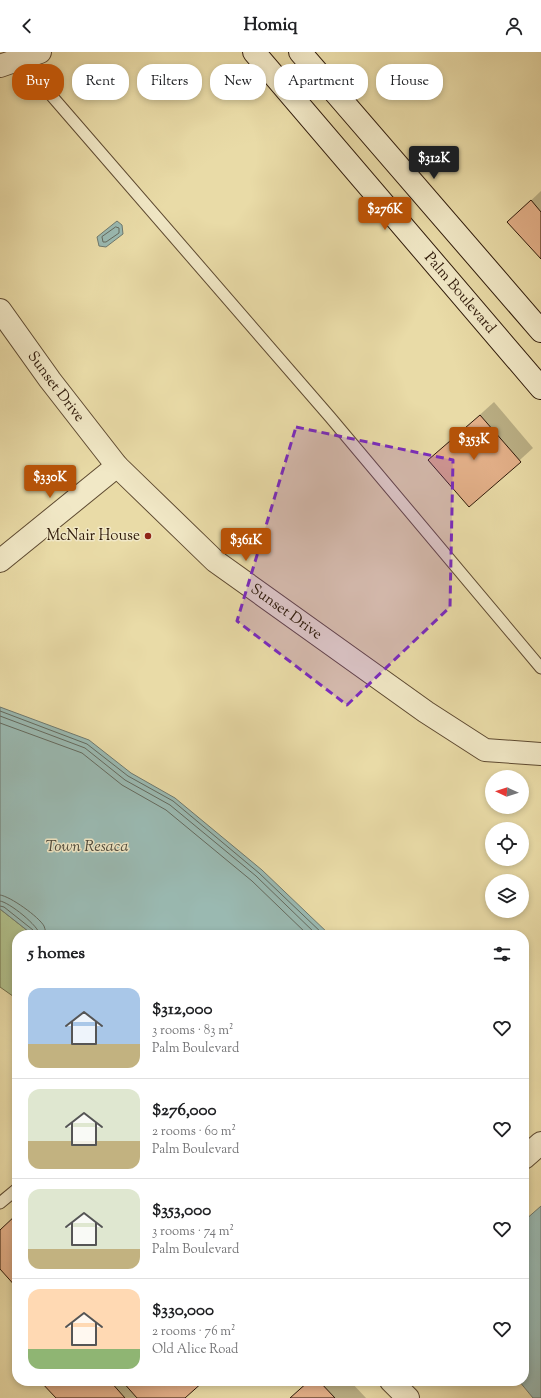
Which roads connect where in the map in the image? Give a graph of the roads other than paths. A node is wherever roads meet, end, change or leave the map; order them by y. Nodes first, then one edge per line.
1 (40, 52) edge
2 (254, 52) edge
3 (300, 52) edge
4 (11, 59) edge
5 (0, 310) edge
6 (541, 331) edge
7 (541, 388) edge
8 (117, 466) junction
9 (0, 561) edge
10 (541, 668) edge
11 (541, 754) edge
12 (541, 1143) edge
13 (529, 1154) edge
14 (12, 1192) edge
15 (0, 1203) edge
16 (396, 1386) edge
17 (408, 1398) edge

1 - 4 street
2 - 7 street, Palm Boulevard
3 - 6 street
4 - 10 lane
5 - 8 street, Sunset Drive
8 - 9 street
8 - 11 street, Sunset Drive
12 - 13 street
14 - 15 lane
16 - 17 street

